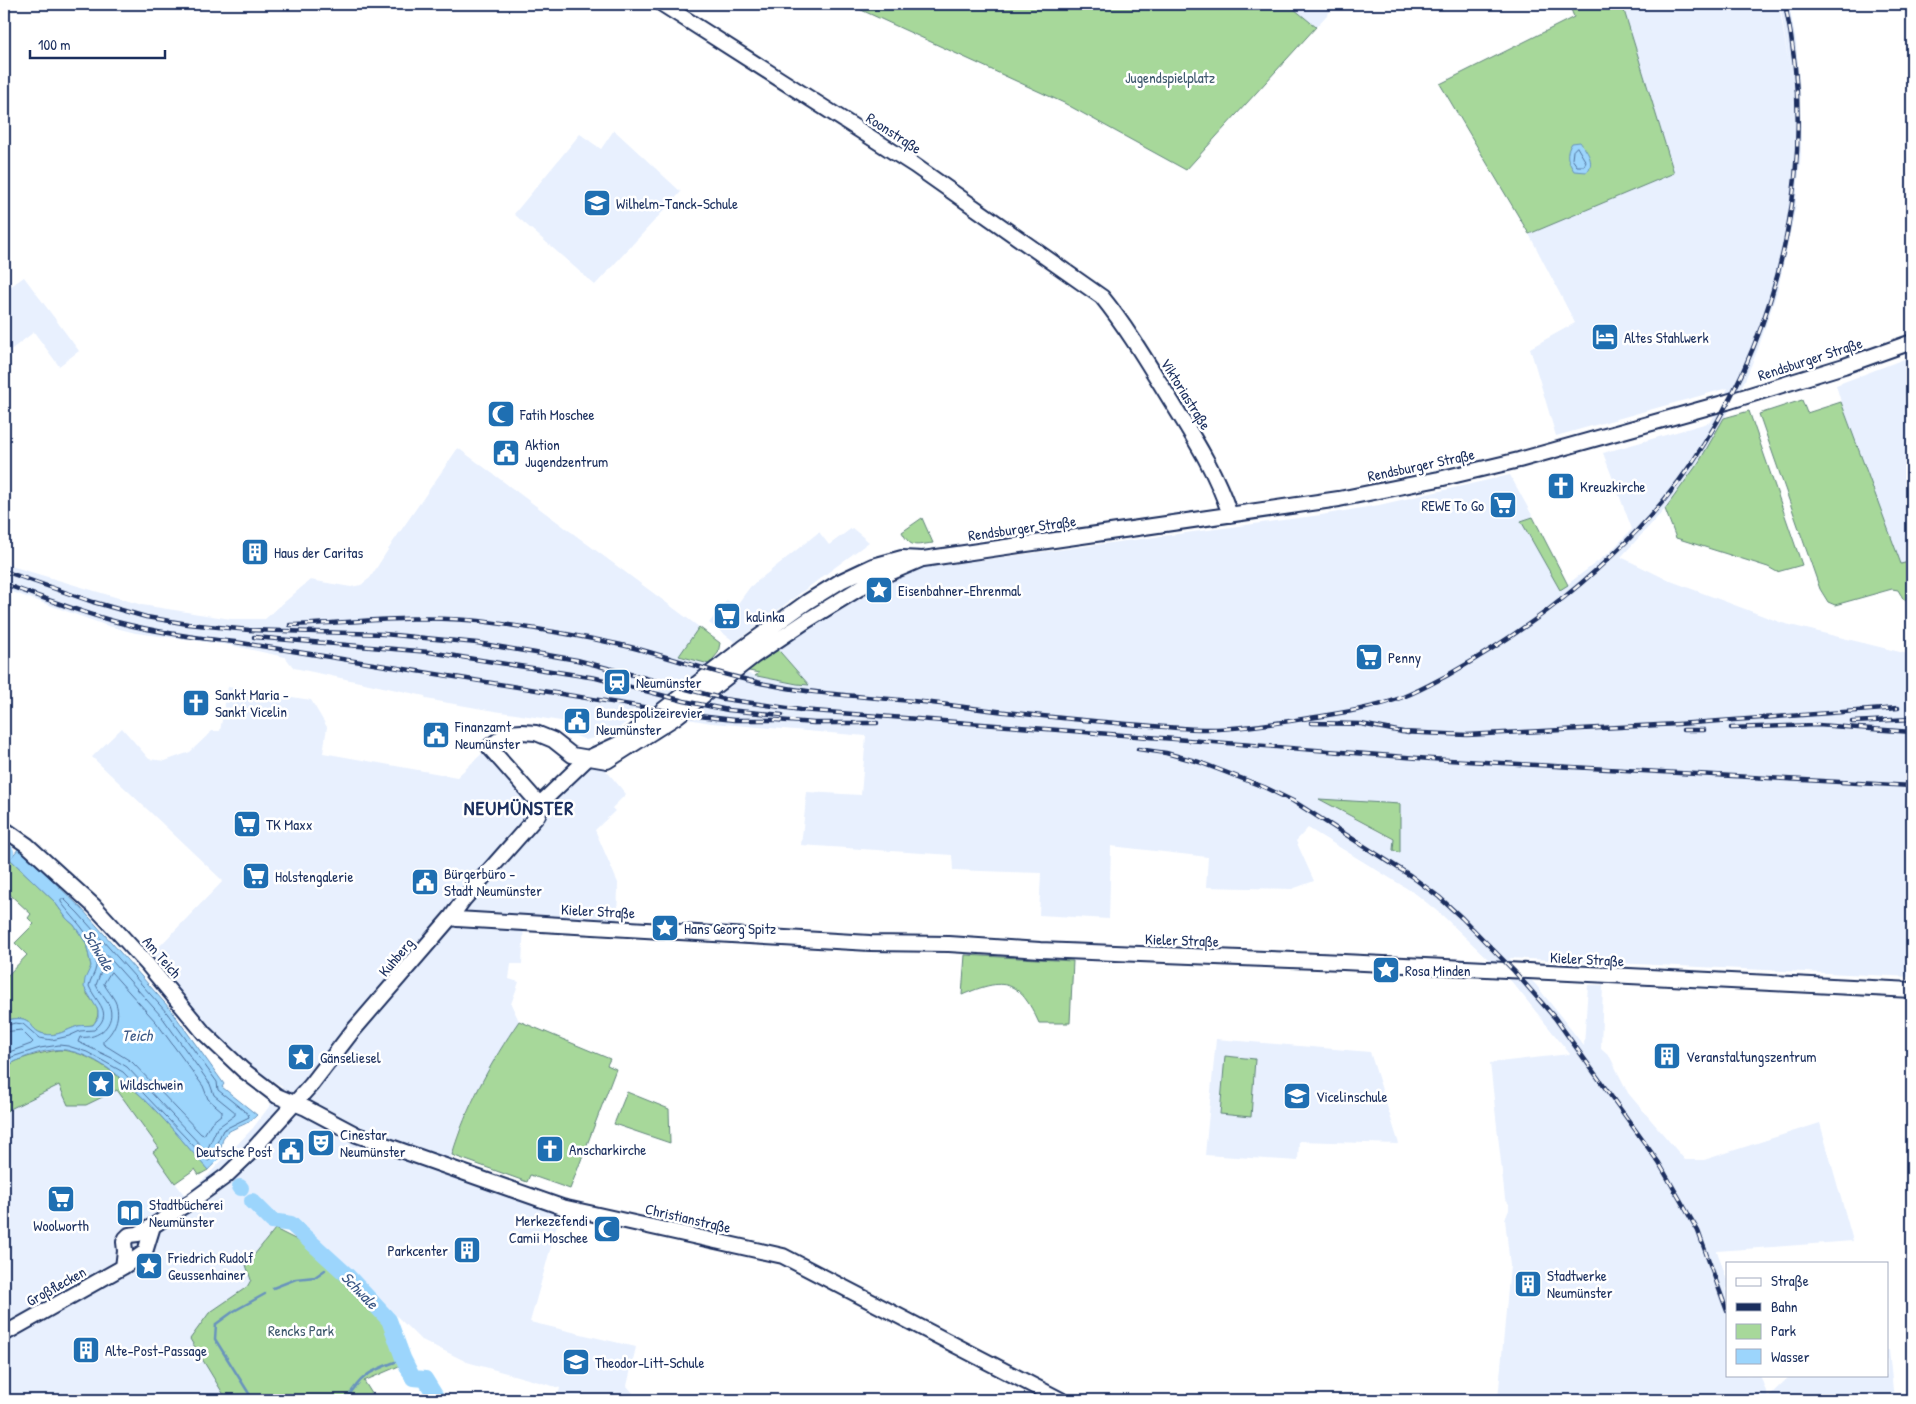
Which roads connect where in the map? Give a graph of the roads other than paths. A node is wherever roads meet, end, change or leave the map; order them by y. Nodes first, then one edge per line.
1 (662, 4) edge
2 (1102, 297) joint
3 (1912, 342) edge
4 (1230, 515) junction
5 (923, 559) junction
6 (588, 758) junction
7 (541, 806) junction
8 (5, 828) edge
9 (451, 917) junction
10 (1912, 990) edge
11 (293, 1103) junction
12 (226, 1176) joint
13 (142, 1239) junction
14 (131, 1254) junction
15 (4, 1334) edge
16 (1061, 1400) edge

1 - 2 street, Roonstraße
2 - 4 street, Viktoriastraße
3 - 4 street, Rendsburger Straße
4 - 5 street, Rendsburger Straße
5 - 6 street, Rendsburger Straße
5 - 6 street, Rendsburger Straße
6 - 7 street, Kuhberg
6 - 7 street
7 - 9 street, Kuhberg
8 - 11 street, Am Teich
9 - 10 street, Kieler Straße
9 - 11 street, Kuhberg
11 - 12 street, Kuhberg
11 - 16 street, Christianstraße
12 - 13 street, Großflecken
13 - 14 street, Großflecken
13 - 14 street, Großflecken
14 - 15 street, Großflecken

